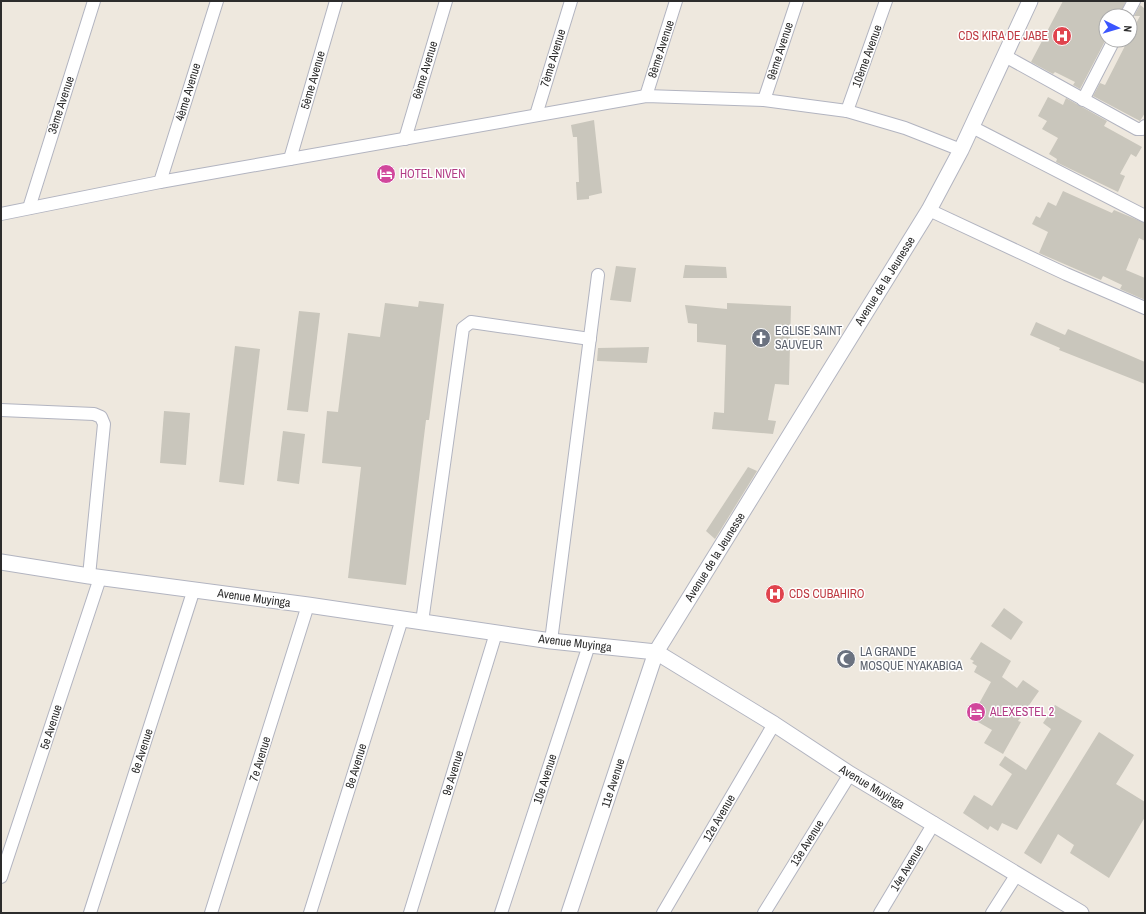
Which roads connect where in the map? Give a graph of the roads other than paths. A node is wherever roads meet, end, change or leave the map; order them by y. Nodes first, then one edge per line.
1 (94, 1) edge
2 (216, 1) edge
3 (336, 1) edge
4 (446, 1) edge
5 (570, 1) edge
6 (676, 1) edge
7 (796, 1) edge
8 (886, 1) edge
9 (1030, 1) edge
10 (1110, 48) edge
11 (1005, 56) junction
12 (646, 96) junction
13 (764, 100) junction
14 (1083, 100) junction
15 (847, 111) junction
16 (536, 115) junction
17 (1145, 126) edge
18 (972, 127) junction
19 (405, 139) junction
20 (960, 150) junction
21 (290, 159) junction
22 (160, 182) junction
23 (29, 208) junction
24 (929, 210) junction
25 (1, 214) edge
26 (1145, 216) edge
27 (598, 275) dead end
28 (1145, 308) edge
29 (590, 339) junction
30 (1, 410) edge
31 (1, 562) edge
32 (95, 577) junction
33 (194, 589) junction
34 (308, 605) junction
35 (402, 619) junction
36 (422, 622) junction
37 (496, 633) junction
38 (551, 641) junction
39 (588, 645) junction
40 (656, 652) junction
41 (774, 724) junction
42 (850, 774) junction
43 (934, 823) junction
44 (1017, 874) junction
45 (1, 877) edge
46 (90, 913) edge
47 (211, 913) edge
48 (310, 913) edge
49 (410, 913) edge
50 (501, 913) edge
51 (570, 913) edge
52 (663, 913) edge
53 (764, 913) edge
54 (880, 913) edge
55 (992, 913) edge
56 (1081, 913) edge

1 - 23 street, 3ème Avenue
2 - 22 street, 4ème Avenue
3 - 21 street, 5ème Avenue
4 - 19 street, 6ème Avenue
5 - 16 street, 7ème Avenue
6 - 12 street, 8ème Avenue
7 - 13 street, 9ème Avenue
8 - 15 street, 10ème Avenue
9 - 11 street, Avenue de la Jeunesse
10 - 14 street
11 - 14 street
11 - 18 street, Avenue de la Jeunesse
12 - 13 street
12 - 16 street
13 - 15 street
14 - 17 street
15 - 20 street
16 - 19 street
18 - 20 street, Avenue de la Jeunesse
18 - 26 street
19 - 21 street
20 - 24 street, Avenue de la Jeunesse
21 - 22 street
22 - 23 street
23 - 25 street
24 - 28 street
24 - 40 street, Avenue de la Jeunesse
27 - 29 street
29 - 36 street
29 - 38 street
30 - 32 street, 5e Avenue
31 - 32 street, Avenue Muyinga
32 - 33 street, Avenue Muyinga
32 - 45 street, 5e Avenue
33 - 34 street, Avenue Muyinga
33 - 46 street, 6e Avenue
34 - 35 street, Avenue Muyinga
34 - 47 street, 7e Avenue
35 - 36 street, Avenue Muyinga
35 - 48 street, 8e Avenue
36 - 37 street, Avenue Muyinga
37 - 38 street, Avenue Muyinga
37 - 49 street, 9e Avenue
38 - 39 street, Avenue Muyinga
39 - 40 street, Avenue Muyinga
39 - 50 street, 10e Avenue
40 - 41 street, Avenue Muyinga
40 - 51 street, 11e Avenue
41 - 42 street, Avenue Muyinga
41 - 52 street, 12e Avenue
42 - 43 street, Avenue Muyinga
42 - 53 street, 13e Avenue
43 - 44 street, Avenue Muyinga
43 - 54 street, 14e Avenue
44 - 55 street
44 - 56 street, Avenue Muyinga

